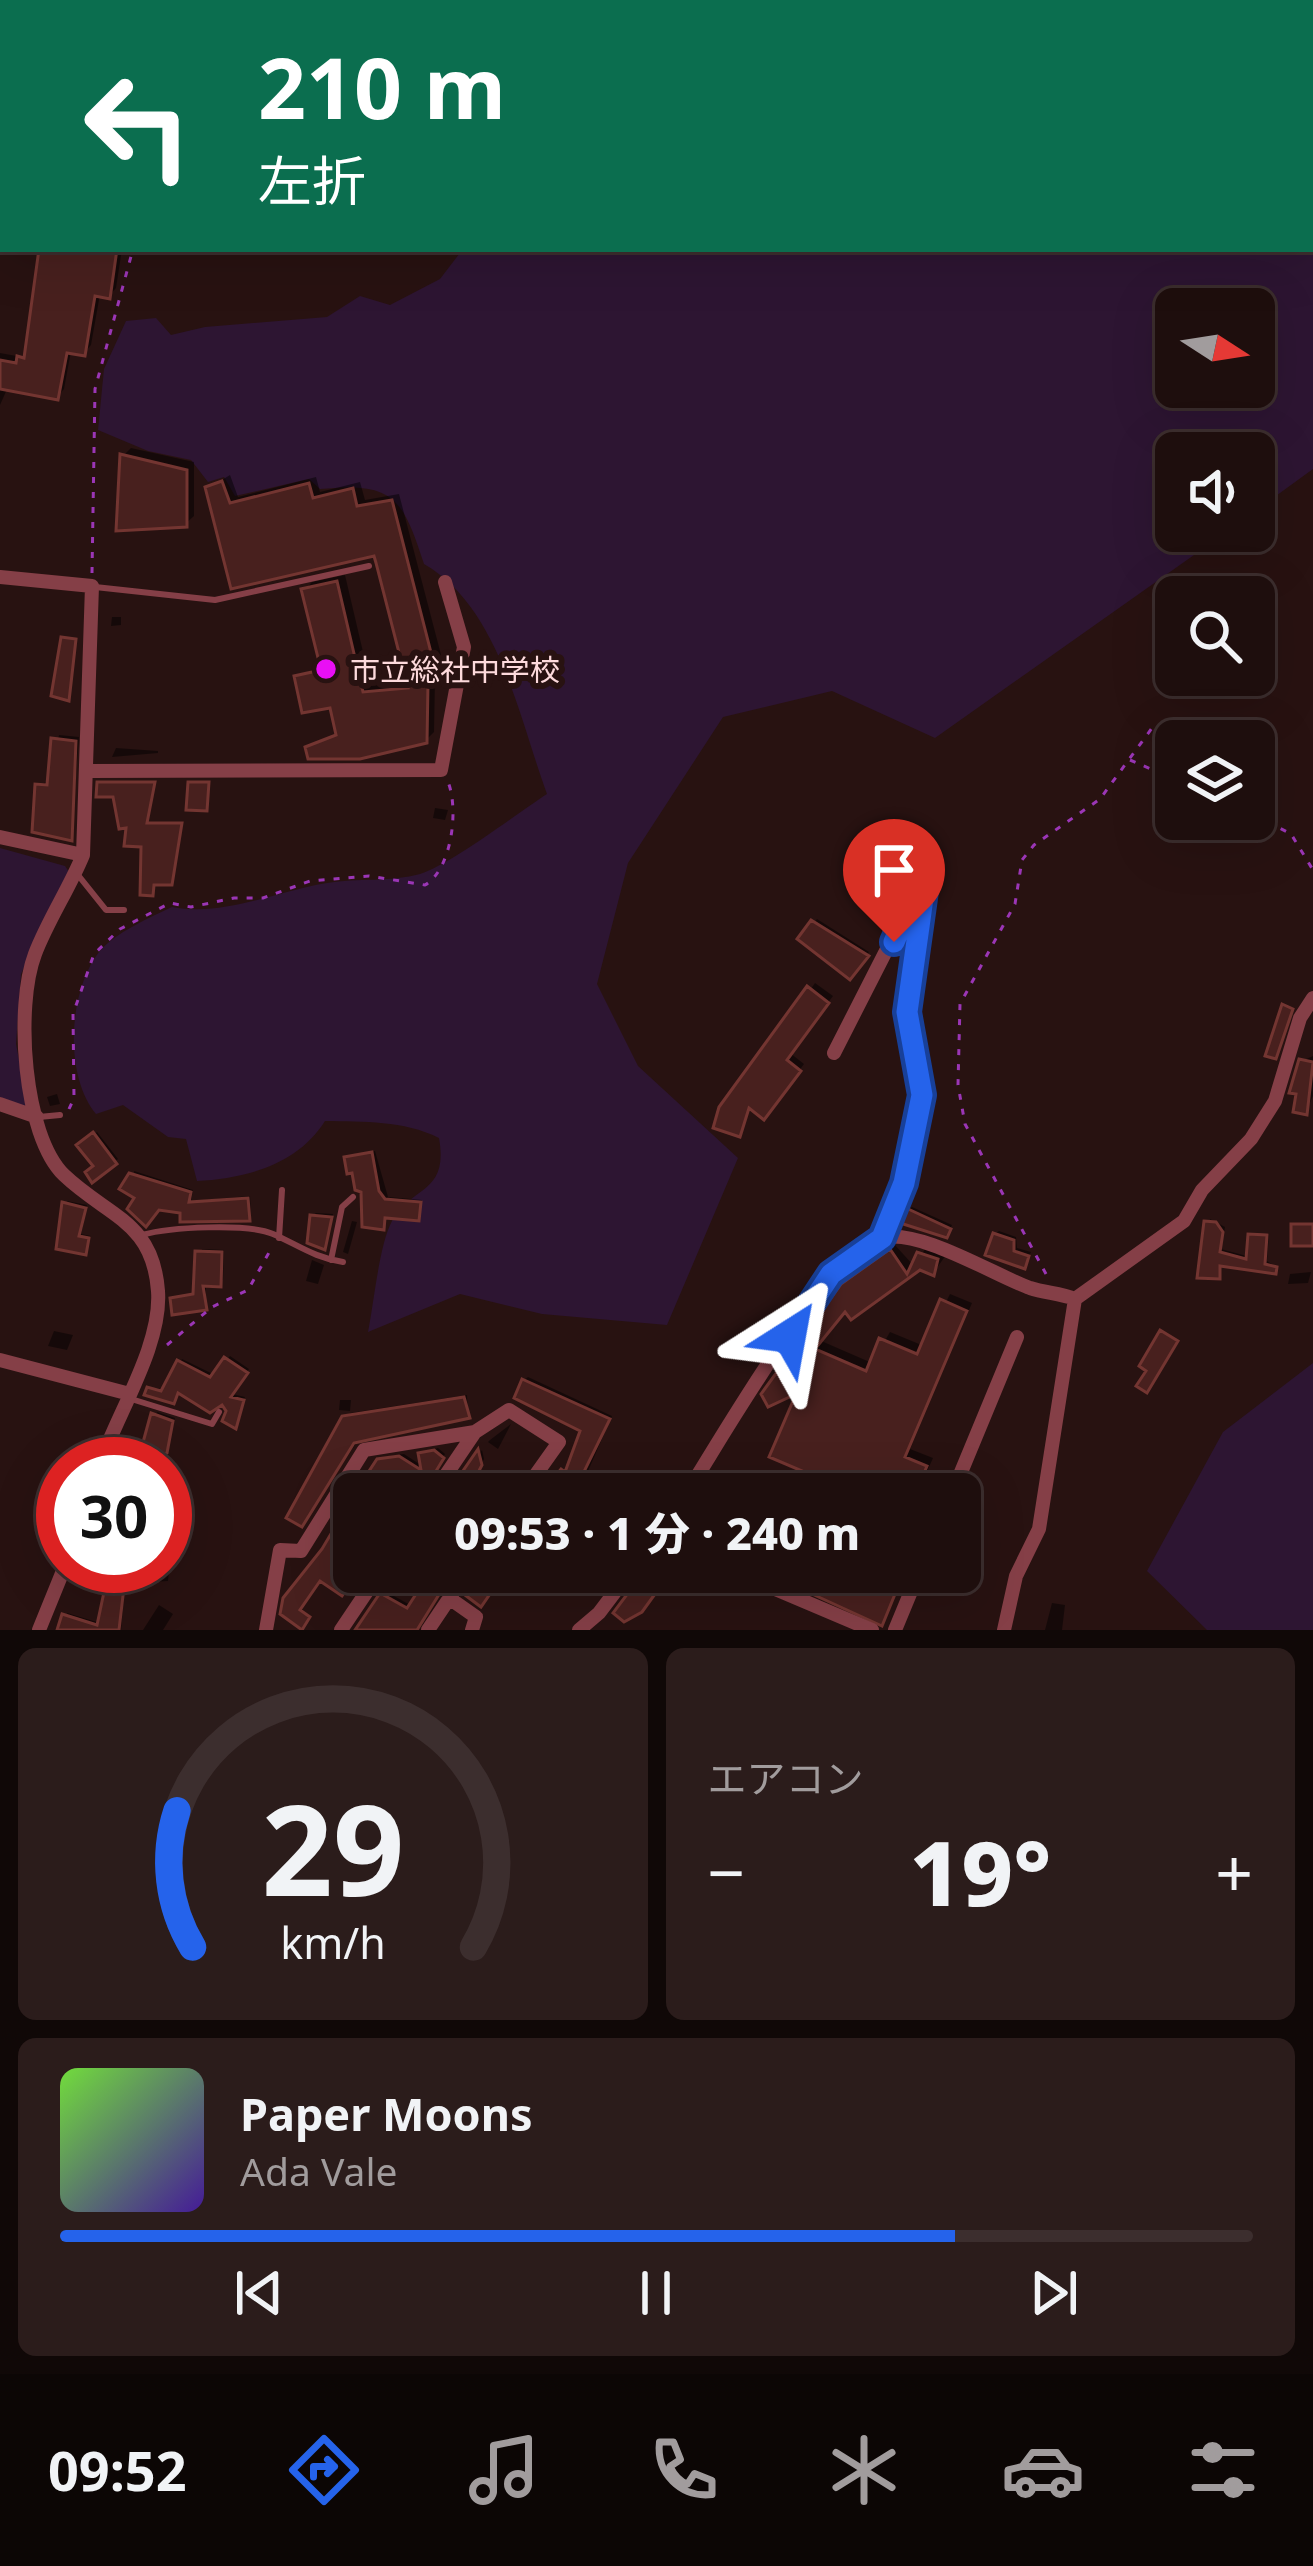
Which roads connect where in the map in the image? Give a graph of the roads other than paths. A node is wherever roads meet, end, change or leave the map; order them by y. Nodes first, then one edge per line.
1 (369, 566) dead end
2 (0, 577) edge
3 (445, 582) dead end
4 (92, 586) junction
5 (88, 771) junction
6 (0, 837) edge
7 (83, 855) junction
8 (76, 872) junction
9 (124, 910) dead end
10 (1313, 998) edge
11 (834, 1053) dead end
12 (0, 1104) edge
13 (59, 1115) road end
14 (37, 1117) junction
15 (282, 1190) dead end
16 (353, 1197) dead end
17 (142, 1235) junction
18 (279, 1238) junction
19 (882, 1238) junction
20 (331, 1260) junction
21 (343, 1262) dead end
22 (1075, 1299) junction
23 (1017, 1337) dead end
24 (0, 1360) edge
25 (126, 1395) junction
26 (219, 1412) dead end
27 (475, 1432) junction
28 (110, 1437) edge
29 (447, 1473) edge
30 (537, 1473) edge
31 (700, 1473) edge
32 (961, 1473) edge
33 (53, 1593) edge
34 (366, 1593) edge
35 (452, 1593) edge
36 (614, 1593) edge
37 (785, 1593) edge
38 (910, 1593) edge
39 (449, 1598) junction
40 (39, 1630) edge
41 (266, 1630) edge
42 (341, 1630) edge
43 (428, 1630) edge
44 (472, 1630) edge
45 (579, 1630) edge
46 (872, 1630) edge
47 (895, 1630) edge
48 (1004, 1630) edge

1 - 4 lane
2 - 4 street
3 - 5 street
4 - 5 street
5 - 7 street
6 - 7 street
7 - 8 street
8 - 9 lane
8 - 14 street
10 - 22 street
11 - 19 street
12 - 14 street
13 - 14 lane
14 - 17 street
15 - 18 lane
16 - 20 lane
17 - 18 lane
17 - 25 street
18 - 20 lane
19 - 22 street
19 - 31 street
20 - 21 lane
22 - 48 street
23 - 32 street
24 - 25 street
25 - 26 lane
25 - 28 street
27 - 29 street
27 - 30 street
27 - 41 street
33 - 40 street
34 - 42 street
35 - 39 street
36 - 45 street
37 - 46 street
38 - 47 street
39 - 43 street
39 - 44 street

